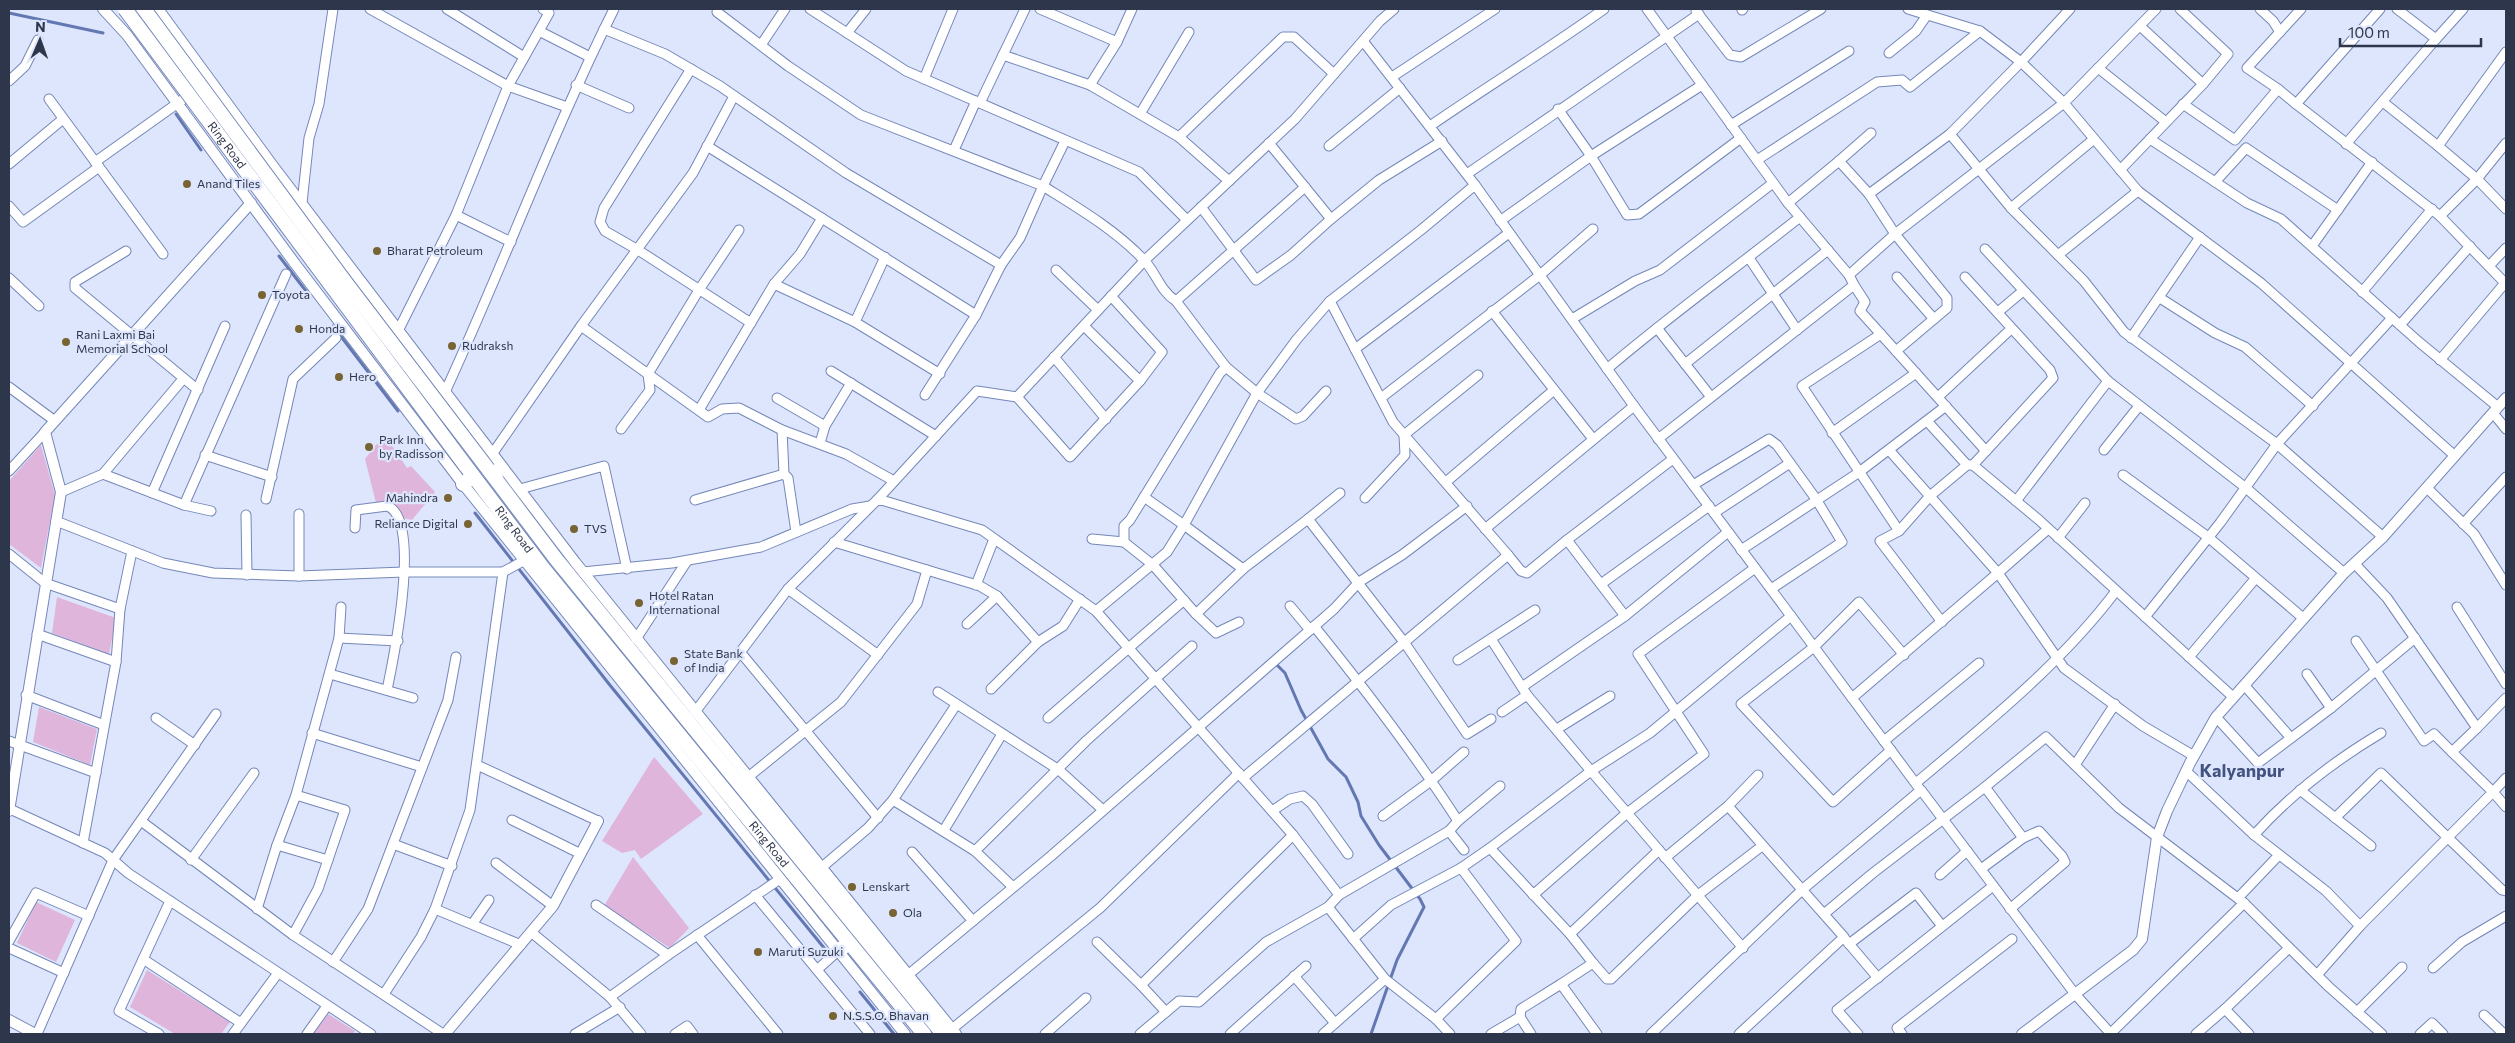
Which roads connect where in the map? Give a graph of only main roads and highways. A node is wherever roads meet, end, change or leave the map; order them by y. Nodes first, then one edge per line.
1 (124, 9) edge
2 (144, 9) edge
3 (950, 1032) edge
4 (924, 1034) edge

1 - 4 highway, Ring Road, bridge
2 - 3 highway, Ring Road, bridge

